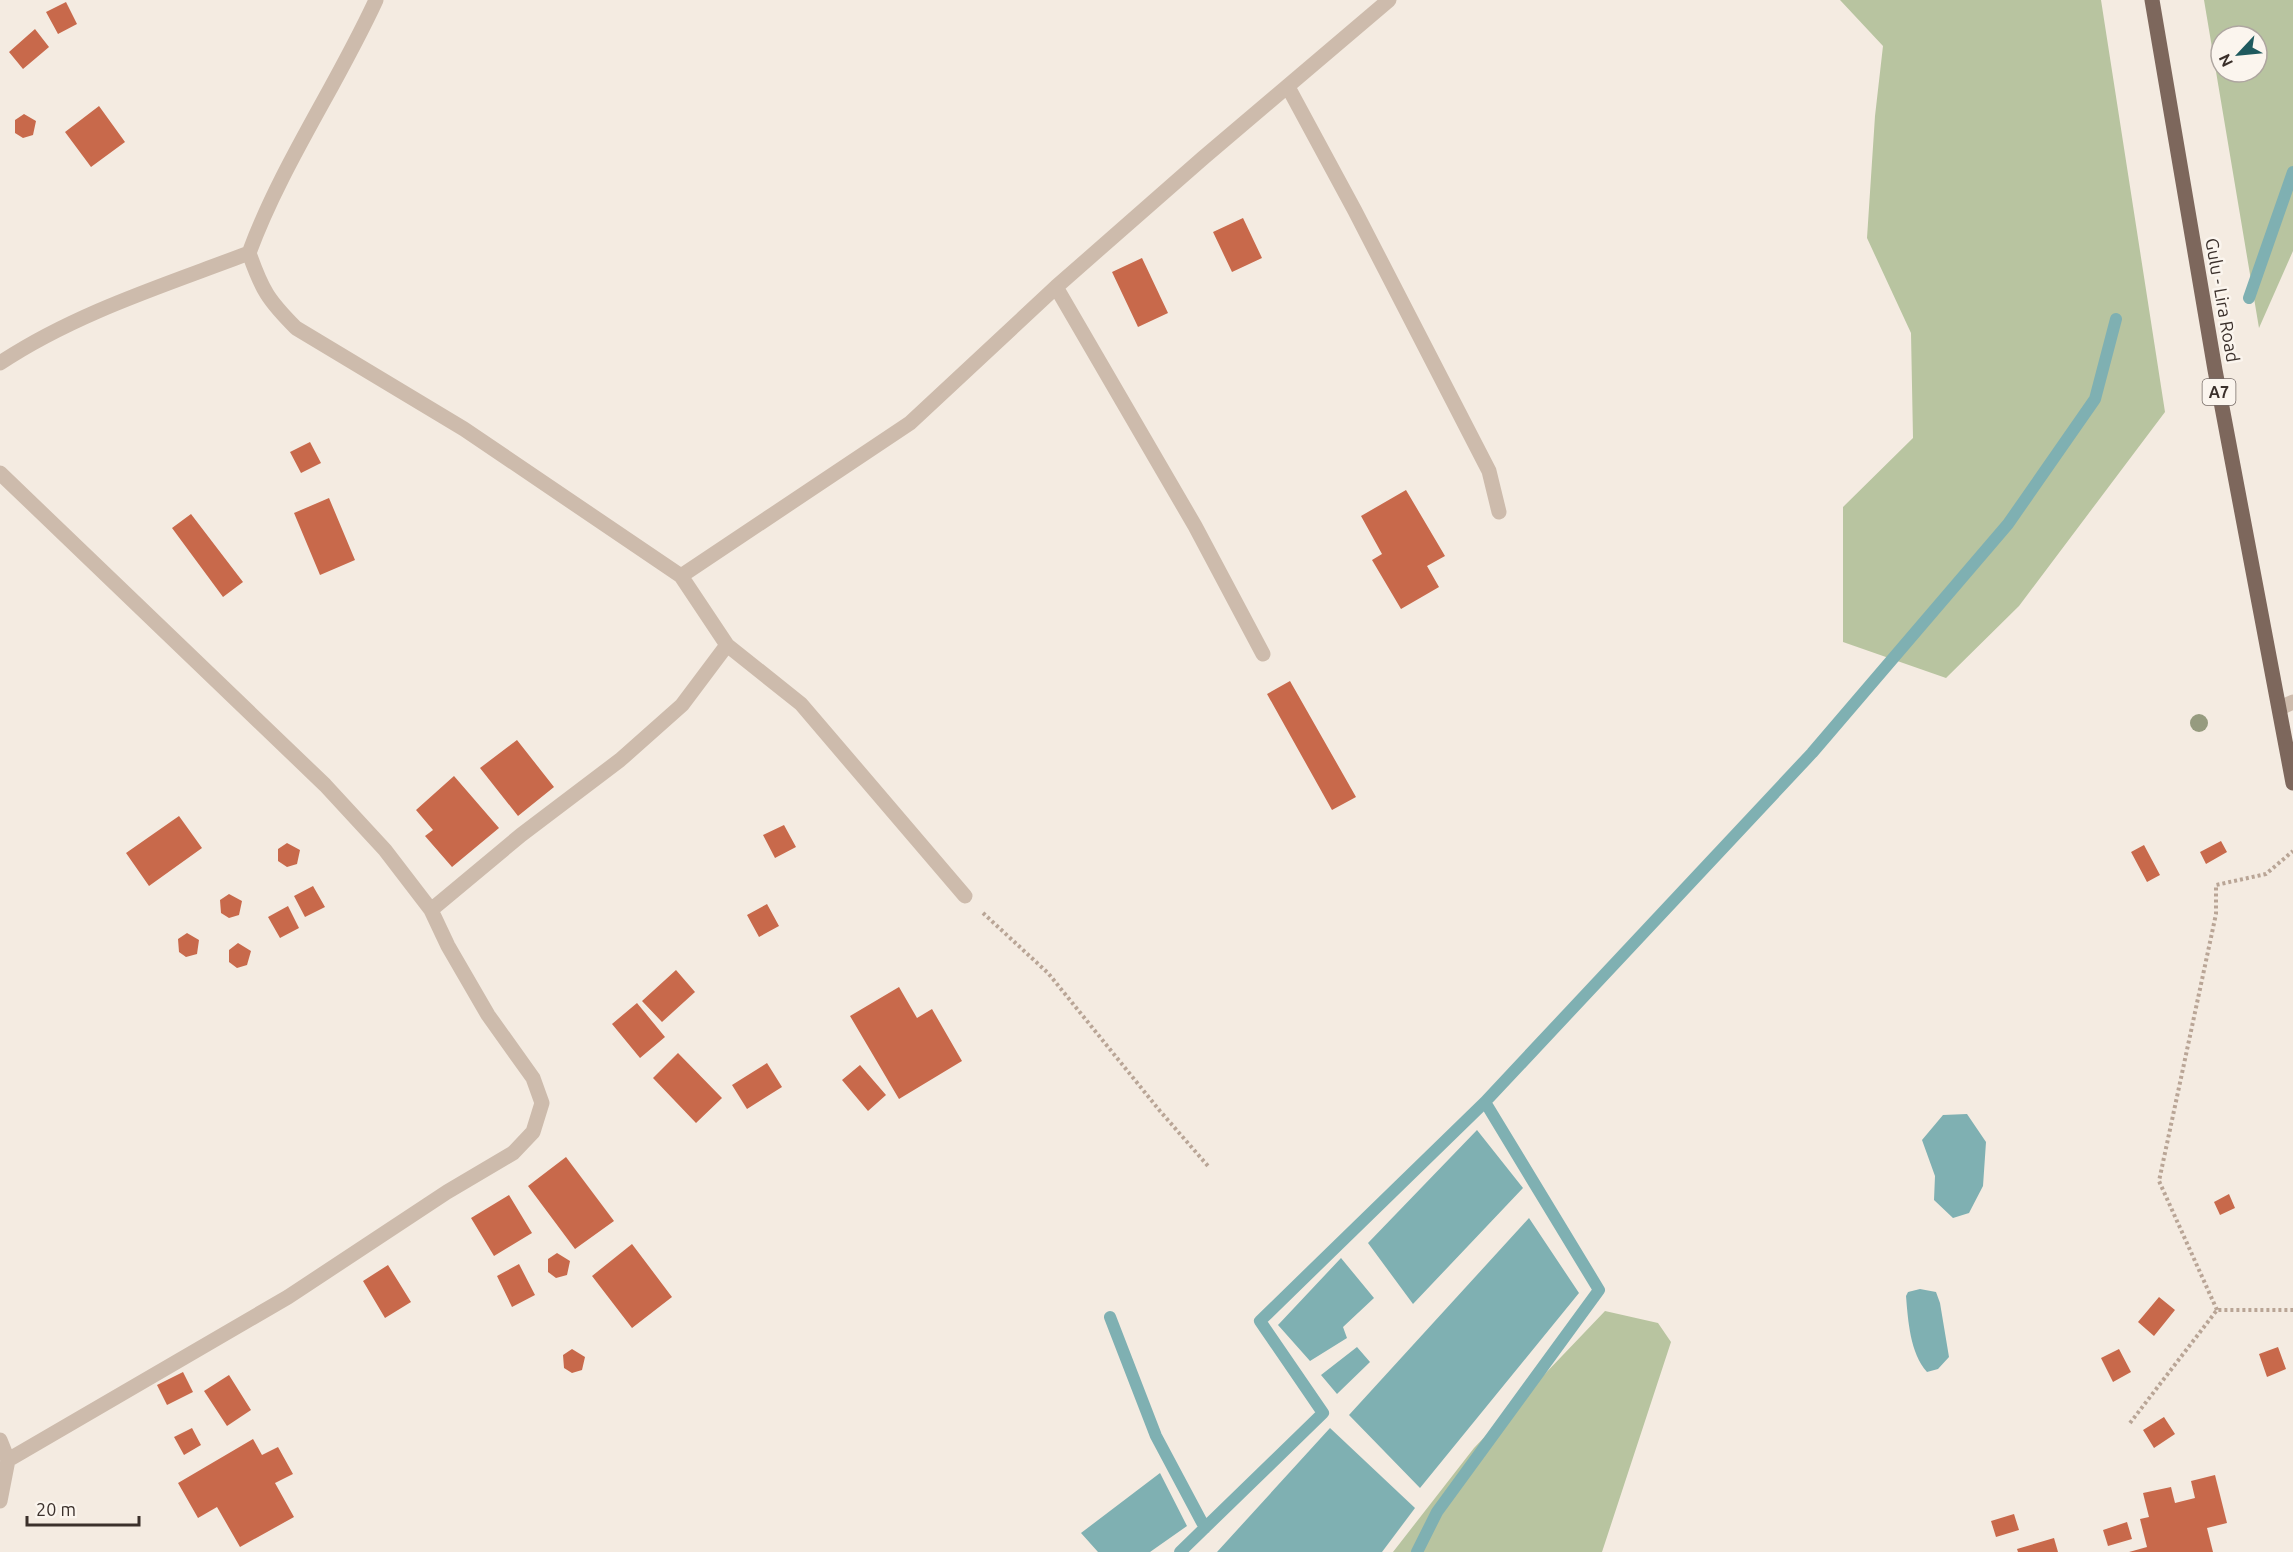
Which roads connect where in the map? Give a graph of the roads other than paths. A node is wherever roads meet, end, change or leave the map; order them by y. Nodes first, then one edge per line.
1 (376, 0) edge
2 (1389, 0) edge
3 (2152, 0) edge
4 (1288, 87) junction
5 (249, 253) junction
6 (1056, 287) junction
7 (0, 363) edge
8 (0, 473) edge
9 (1499, 512) dead end
10 (681, 576) junction
11 (727, 645) junction
12 (1263, 654) dead end
13 (2287, 705) edge
14 (2293, 783) edge
15 (965, 896) road end
16 (430, 910) junction
17 (0, 1440) edge
18 (8, 1460) junction
19 (0, 1501) edge

1 - 5 street
2 - 4 street
3 - 13 main road, Gulu - Lira Road / A7
4 - 6 street
4 - 9 street
5 - 7 street
5 - 10 street
6 - 10 street
6 - 12 street
8 - 16 street
10 - 11 street
11 - 15 street
11 - 16 street
13 - 14 main road, Gulu - Lira Road / A7
16 - 18 street
17 - 18 street
18 - 19 street

